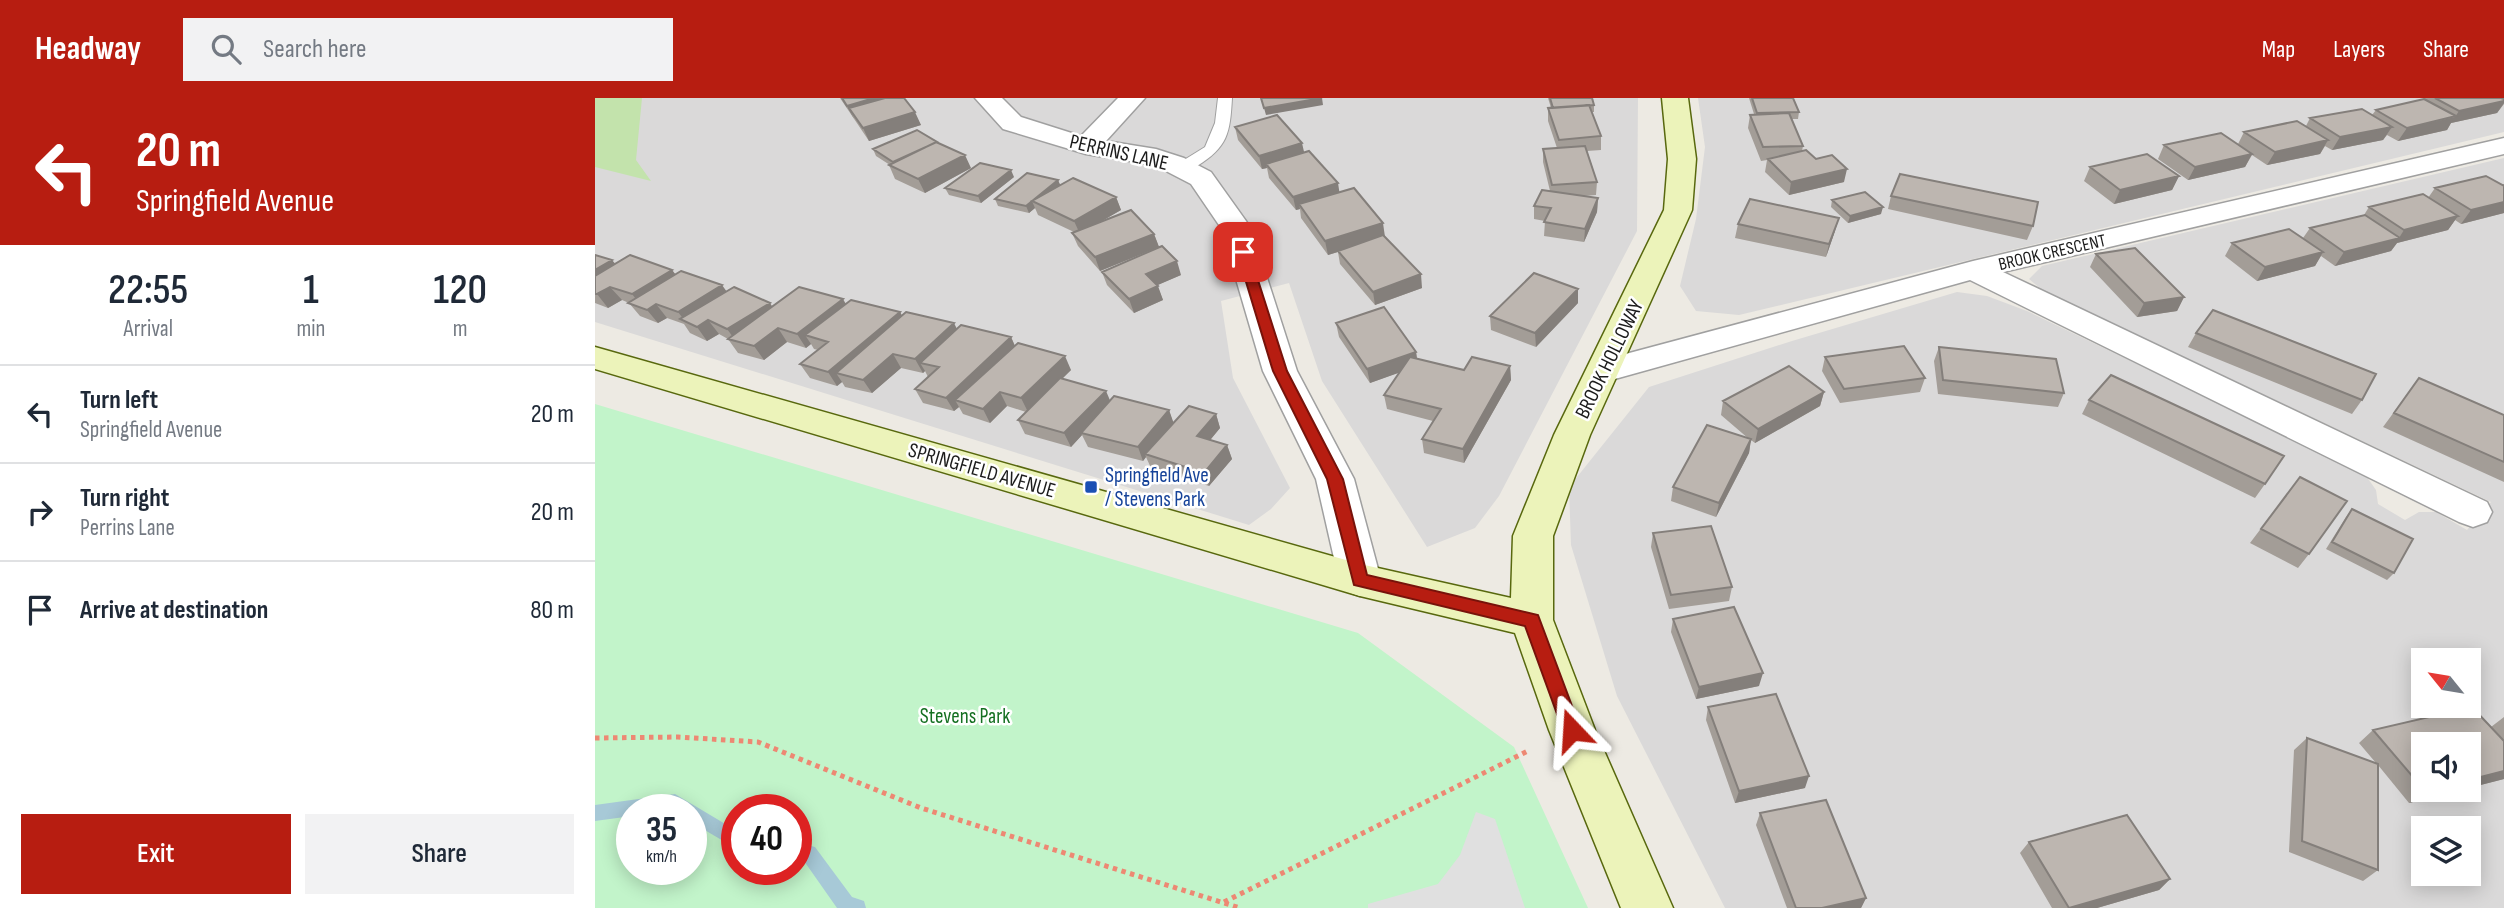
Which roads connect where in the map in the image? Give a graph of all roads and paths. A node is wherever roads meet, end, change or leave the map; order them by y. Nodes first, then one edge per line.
1 (988, 98) edge
2 (1132, 98) edge
3 (1225, 98) edge
4 (1675, 98) edge
5 (1086, 145) junction
6 (2504, 146) edge
7 (1182, 168) junction
8 (1973, 270) junction
9 (595, 358) edge
10 (1604, 371) junction
11 (2473, 512) dead end
12 (1360, 580) junction
13 (1532, 620) junction
14 (1572, 730) junction
15 (595, 738) edge
16 (1224, 902) junction
17 (1240, 908) edge
18 (1647, 908) edge

1 - 5 street, PERRINS LANE
2 - 5 street
3 - 7 lane
4 - 10 street, BROOK HOLLOWAY
5 - 7 street, PERRINS LANE
6 - 8 street, BROOK CRESCENT
7 - 12 street, PERRINS LANE
8 - 10 street, BROOK CRESCENT
8 - 11 street
9 - 12 street, SPRINGFIELD AVENUE
10 - 13 street, BROOK HOLLOWAY
12 - 13 street, SPRINGFIELD AVENUE
13 - 14 street
14 - 16 path
14 - 18 street
15 - 16 path
16 - 17 path

